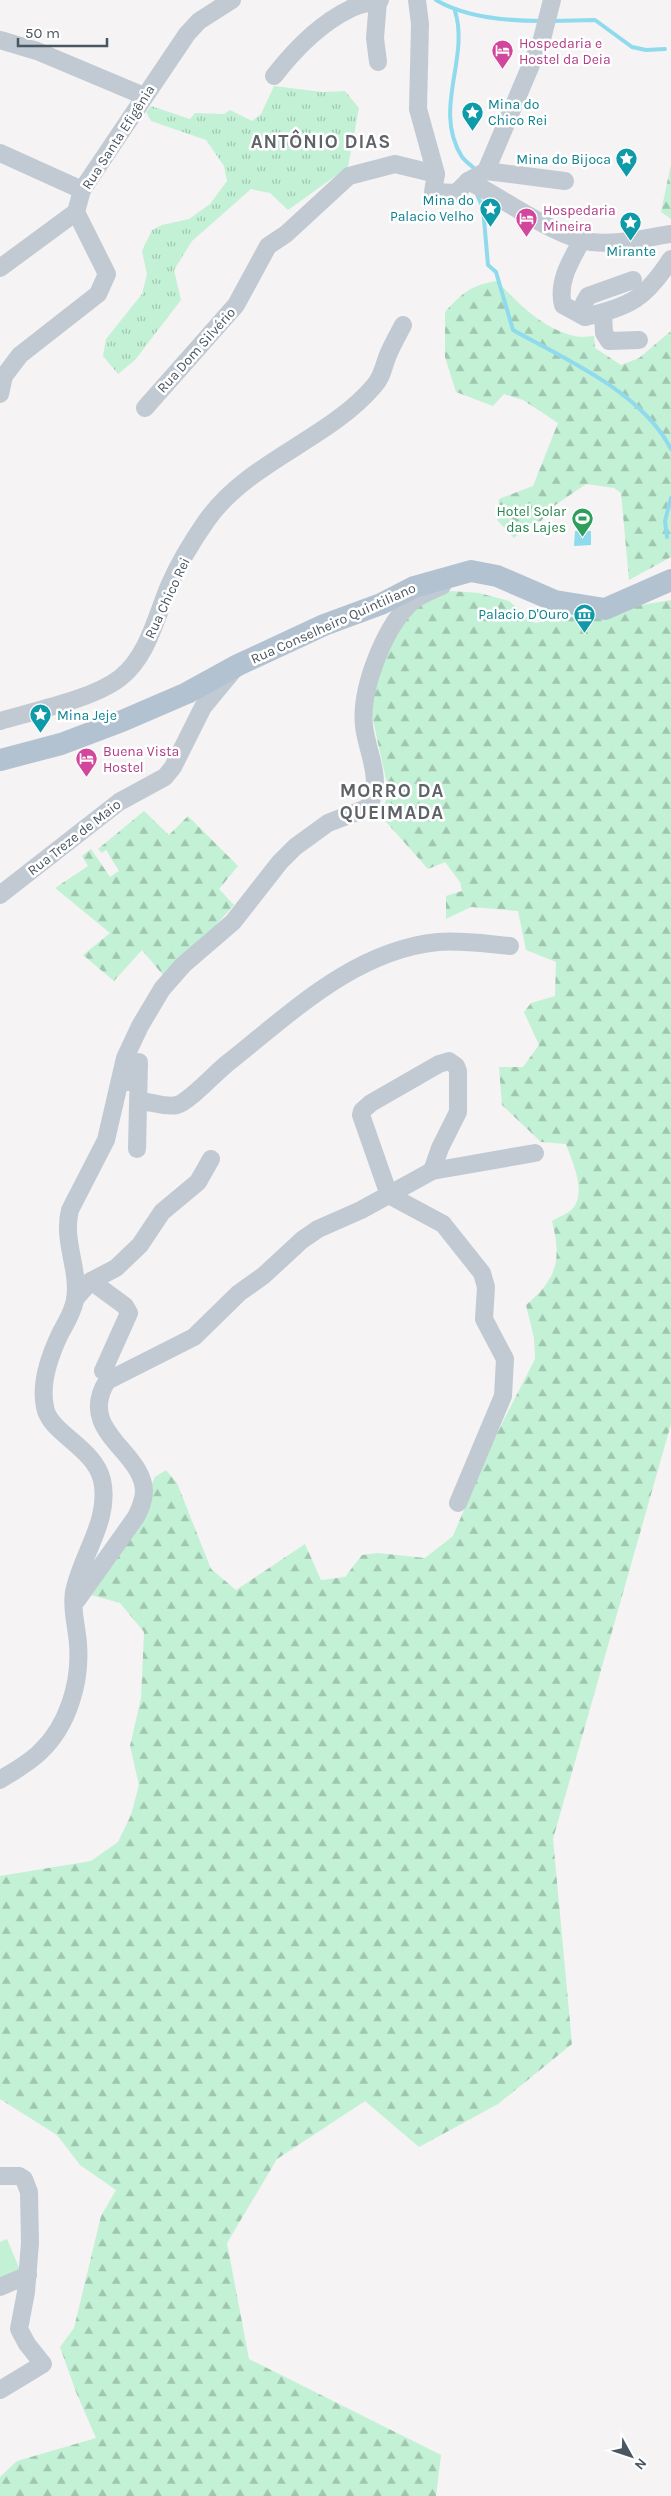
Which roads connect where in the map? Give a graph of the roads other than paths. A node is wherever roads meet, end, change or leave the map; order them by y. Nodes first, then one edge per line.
1 (232, 0) edge
2 (379, 0) edge
3 (416, 0) edge
4 (552, 0) edge
5 (0, 40) edge
6 (378, 62) dead end
7 (274, 76) dead end
8 (144, 96) junction
9 (0, 154) edge
10 (486, 171) junction
11 (436, 174) junction
12 (468, 181) junction
13 (565, 181) dead end
14 (82, 190) junction
15 (76, 212) junction
16 (671, 234) edge
17 (582, 240) junction
18 (671, 259) edge
19 (0, 268) edge
20 (633, 280) dead end
21 (603, 313) junction
22 (585, 317) junction
23 (403, 325) dead end
24 (639, 340) dead end
25 (0, 394) edge
26 (144, 408) dead end
27 (471, 571) junction
28 (671, 580) edge
29 (238, 665) junction
30 (0, 722) edge
31 (0, 760) edge
32 (0, 895) edge
33 (510, 946) dead end
34 (139, 1101) junction
35 (110, 1127) junction
36 (137, 1149) dead end
37 (535, 1153) dead end
38 (211, 1160) dead end
39 (432, 1171) junction
40 (389, 1195) junction
41 (92, 1281) junction
42 (75, 1299) junction
43 (103, 1372) dead end
44 (458, 1503) dead end
45 (73, 1607) junction
46 (0, 1780) edge
47 (0, 2176) edge
48 (28, 2274) junction
49 (0, 2287) edge
50 (0, 2390) edge

1 - 8 street, Rua Santa Efigênia
2 - 6 street
2 - 7 street
3 - 11 street
4 - 10 street
5 - 8 street
8 - 14 street, Rua Santa Efigênia
9 - 14 street
10 - 12 street
10 - 13 street
11 - 12 street
11 - 26 street, Rua Dom Silvério
12 - 17 street
14 - 15 street, Rua Santa Efigênia
15 - 19 street
15 - 25 street
16 - 17 street
17 - 22 street
18 - 21 street
20 - 22 street
21 - 22 street
21 - 24 street
23 - 30 street, Rua Chico Rei
27 - 28 main road, Rua Conselheiro Quintiliano
27 - 29 main road, Rua Conselheiro Quintiliano
27 - 35 street
29 - 31 main road, Rua Conselheiro Quintiliano
29 - 32 street, Rua Treze de Maio
33 - 34 street
34 - 35 street
34 - 36 street
35 - 42 street
37 - 39 street
38 - 41 street
39 - 40 street
39 - 40 street
40 - 44 street
40 - 45 street
41 - 42 street
41 - 43 street
42 - 45 street
45 - 46 street
47 - 48 street
48 - 49 street
48 - 50 street

